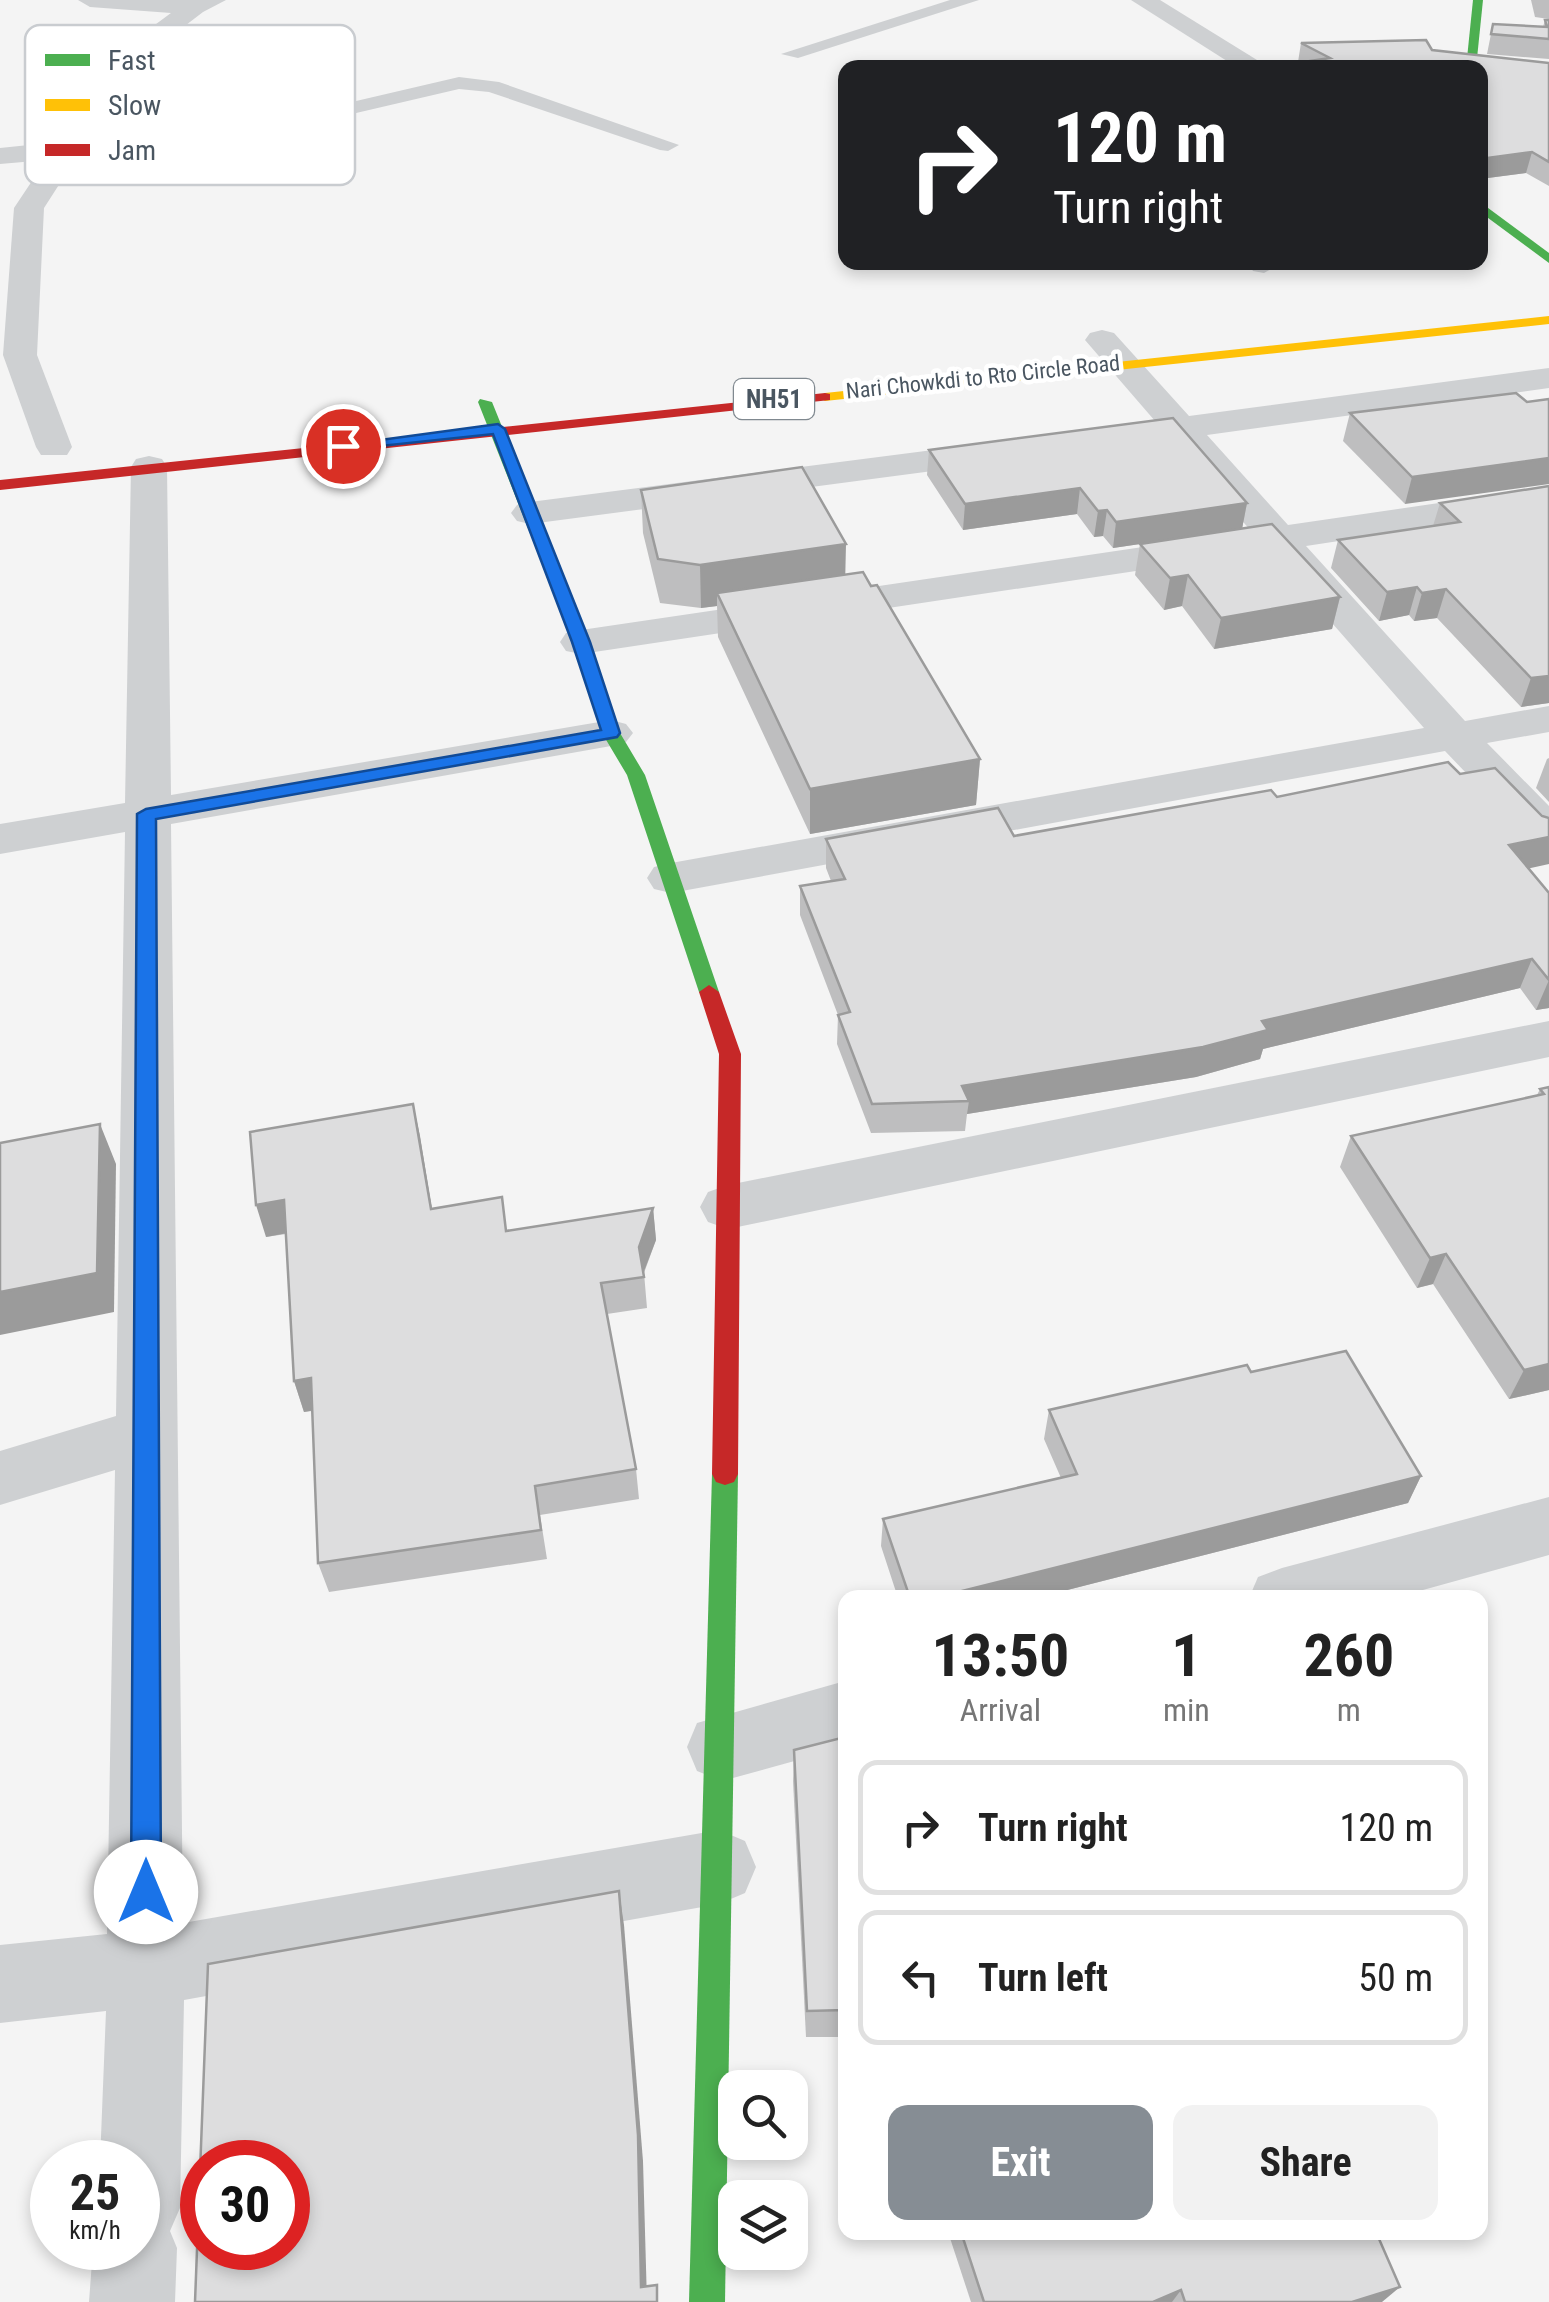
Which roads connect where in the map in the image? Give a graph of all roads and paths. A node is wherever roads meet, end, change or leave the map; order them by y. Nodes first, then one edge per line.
1 (90, 0) edge
2 (970, 0) edge
3 (1142, 0) edge
4 (204, 3) edge
5 (1477, 11) edge
6 (173, 25) edge
7 (1506, 26) edge
8 (791, 54) dead end
9 (1243, 60) edge
10 (1478, 60) edge
11 (355, 107) edge
12 (668, 145) dead end
13 (25, 151) edge
14 (0, 156) edge
15 (44, 185) edge
16 (1488, 212) edge
17 (1549, 259) edge
18 (1549, 299) edge
19 (11, 302) edge
20 (1335, 319) dead end
21 (1549, 320) edge
22 (1112, 345) junction
23 (1549, 378) edge
24 (485, 402) dead end
25 (1183, 428) junction
26 (498, 429) junction
27 (1084, 441) edge
28 (1044, 446) edge
29 (54, 447) dead end
30 (150, 467) junction
31 (0, 484) edge
32 (1549, 498) edge
33 (530, 513) junction
34 (1278, 536) junction
35 (581, 642) junction
36 (1549, 718) edge
37 (611, 733) junction
38 (1454, 735) junction
39 (146, 814) junction
40 (1549, 833) edge
41 (0, 839) edge
42 (670, 878) junction
43 (1549, 1040) edge
44 (728, 1207) junction
45 (147, 1433) junction
46 (0, 1478) edge
47 (1549, 1526) edge
48 (1312, 1590) edge
49 (838, 1716) edge
50 (722, 1747) junction
51 (719, 1866) junction
52 (146, 1968) junction
53 (0, 1984) edge
54 (142, 2140) edge
55 (134, 2270) edge
56 (132, 2302) edge
57 (707, 2302) edge

1 - 4 street
2 - 8 lane
3 - 9 street
4 - 6 street
5 - 7 street
5 - 10 main road
11 - 12 lane
13 - 14 street
15 - 19 street
16 - 17 main road
18 - 20 main road
19 - 29 street
21 - 22 main road, Nari Chowkdi to Rto Circle Road / NH51
22 - 25 street
22 - 26 main road, Nari Chowkdi to Rto Circle Road / NH51
23 - 25 street
24 - 26 main road
25 - 27 street
25 - 34 street
26 - 30 main road, Nari Chowkdi to Rto Circle Road / NH51
26 - 33 main road
28 - 33 street
30 - 31 main road, Nari Chowkdi to Rto Circle Road / NH51
30 - 39 street
32 - 34 street
33 - 35 main road
34 - 35 street
34 - 38 street
35 - 37 main road
36 - 38 street
37 - 39 street
37 - 42 main road
38 - 40 street
38 - 42 street
39 - 41 street
39 - 45 street
42 - 44 main road
43 - 44 street
44 - 50 main road
45 - 46 street
45 - 52 street
47 - 48 street
49 - 50 street
50 - 51 main road
51 - 52 street
51 - 57 main road
52 - 53 street
52 - 54 street
55 - 56 street

